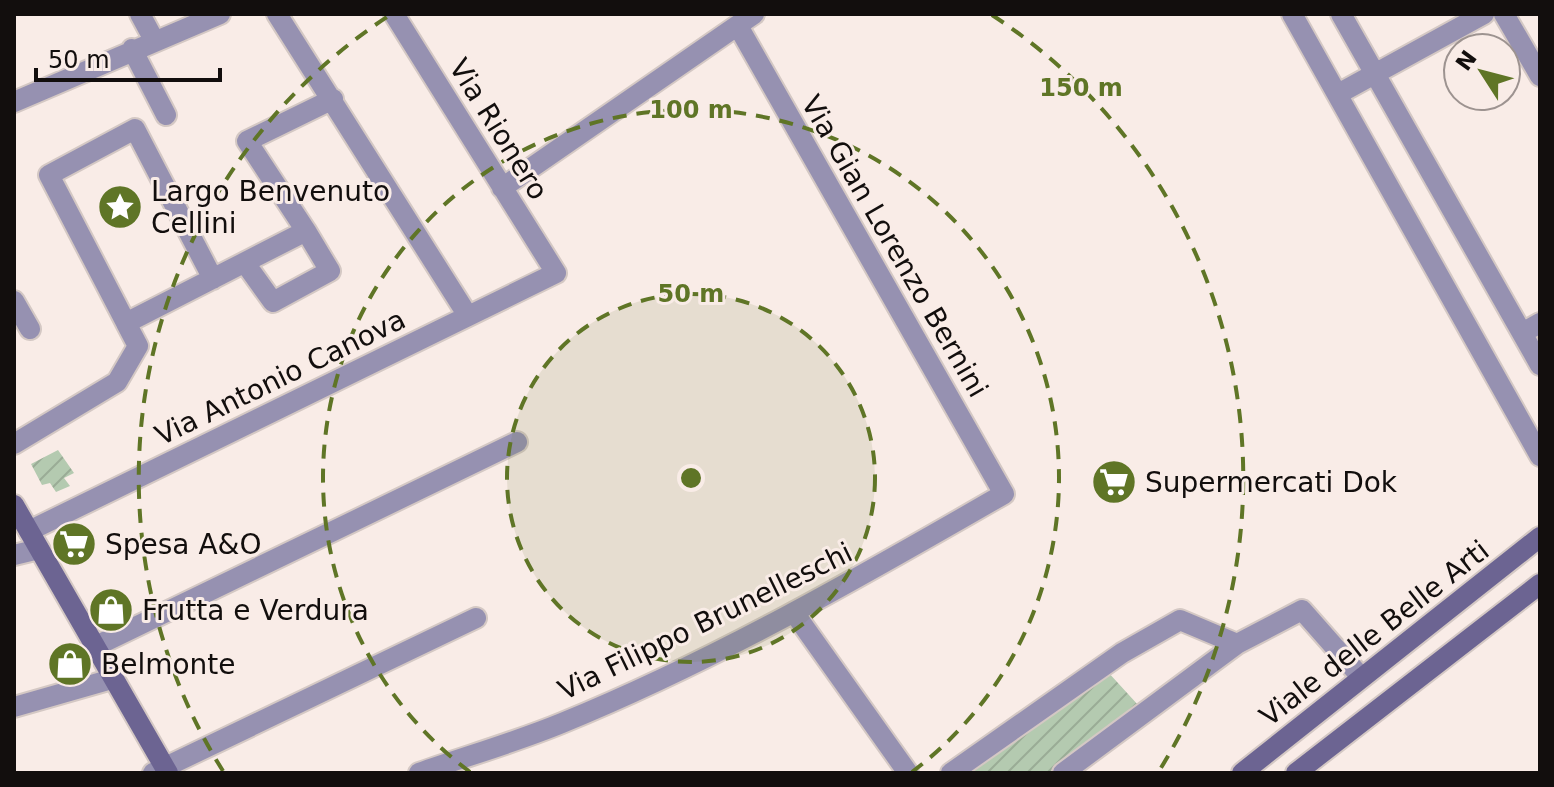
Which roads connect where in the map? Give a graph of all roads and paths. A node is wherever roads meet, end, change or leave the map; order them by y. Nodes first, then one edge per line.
1 (140, 14) edge
2 (220, 14) edge
3 (277, 14) edge
4 (394, 14) edge
5 (1292, 14) edge
6 (1341, 14) edge
7 (1484, 14) edge
8 (1504, 14) edge
9 (746, 20) edge
10 (154, 40) junction
11 (132, 49) junction
12 (1375, 73) junction
13 (1540, 76) edge
14 (1338, 94) junction
15 (333, 99) junction
16 (14, 102) edge
17 (166, 115) dead end
18 (502, 188) junction
19 (306, 231) junction
20 (245, 263) junction
21 (556, 273) joint
22 (213, 279) junction
23 (14, 301) edge
24 (468, 316) junction
25 (126, 323) junction
26 (1531, 328) edge
27 (30, 329) dead end
28 (1540, 365) edge
29 (517, 442) dead end
30 (14, 444) edge
31 (1540, 456) edge
32 (1004, 494) joint
33 (14, 505) edge
34 (1540, 537) edge
35 (34, 540) junction
36 (14, 555) edge
37 (1540, 584) edge
38 (795, 614) junction
39 (476, 618) dead end
40 (1237, 644) junction
41 (94, 647) junction
42 (1361, 677) junction
43 (112, 679) junction
44 (14, 707) edge
45 (163, 772) edge
46 (419, 773) edge
47 (908, 773) edge
48 (951, 773) edge
49 (1063, 773) edge
50 (1242, 773) edge
51 (1296, 773) edge

1 - 10 street
2 - 10 street
3 - 15 street
4 - 18 street, Via Rionero
5 - 14 street
6 - 12 street
7 - 12 street
8 - 13 street
9 - 18 street
9 - 32 street, Via Gian Lorenzo Bernini
10 - 11 street
11 - 16 street
11 - 17 street
12 - 14 street
12 - 26 street
14 - 31 street
15 - 19 street
15 - 24 street
18 - 21 street, Via Rionero
19 - 20 street
19 - 20 street
20 - 22 street
21 - 24 street, Via Antonio Canova
22 - 25 street
22 - 25 street
23 - 27 street
24 - 35 street, Via Antonio Canova
25 - 30 street
26 - 28 street
29 - 41 street
32 - 38 street, Via Filippo Brunelleschi
33 - 35 street
34 - 42 street, Viale delle Belle Arti
35 - 36 street, Via Antonio Canova
35 - 41 street
37 - 51 street
38 - 46 street, Via Filippo Brunelleschi
38 - 47 street
39 - 45 street
40 - 42 street
40 - 48 street
40 - 49 street
41 - 43 street
42 - 50 street, Viale delle Belle Arti
43 - 44 street
43 - 45 street

